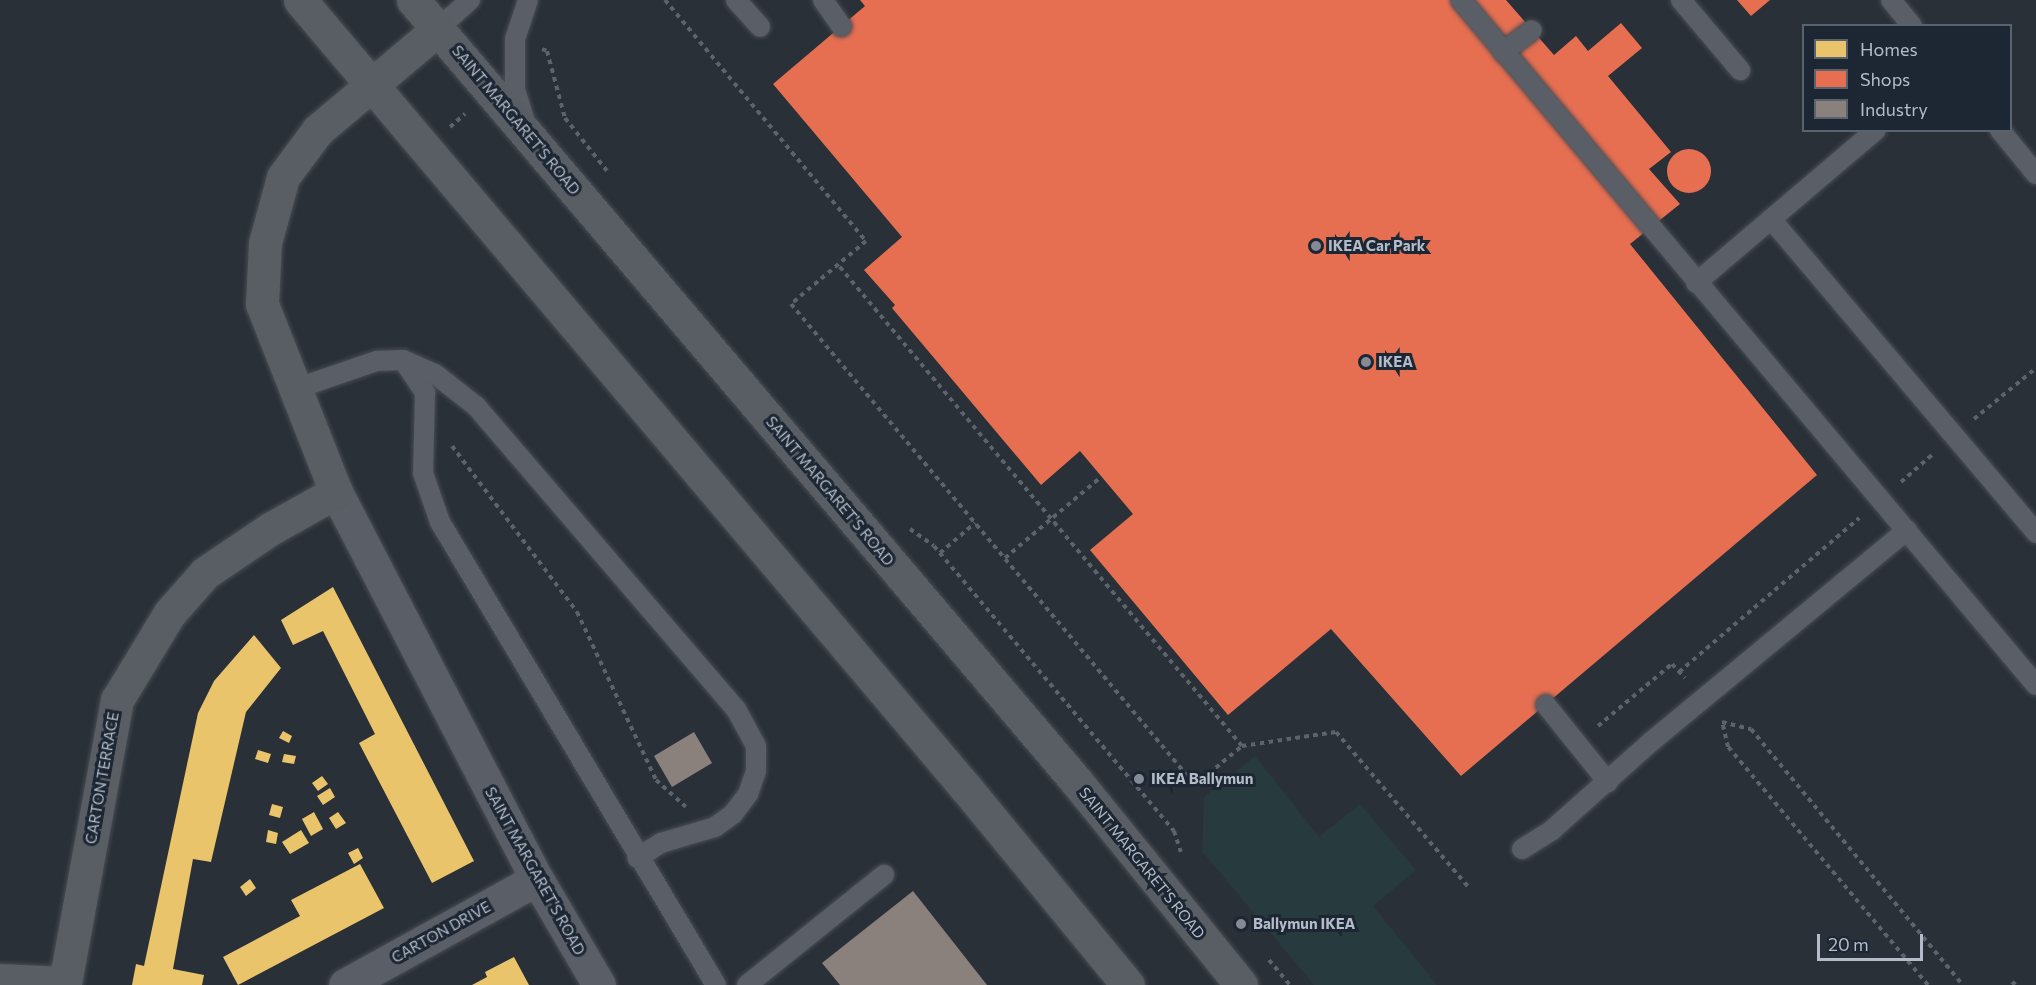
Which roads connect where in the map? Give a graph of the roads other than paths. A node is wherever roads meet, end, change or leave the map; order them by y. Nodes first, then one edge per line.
1 (300, 0) edge
2 (413, 0) edge
3 (470, 0) edge
4 (528, 0) edge
5 (736, 0) edge
6 (823, 0) edge
7 (1461, 0) edge
8 (1682, 0) edge
9 (1890, 0) edge
10 (1910, 24) edge
11 (842, 26) dead end
12 (760, 27) dead end
13 (439, 28) junction
14 (1532, 30) dead end
15 (1503, 52) junction
16 (1740, 70) dead end
17 (369, 84) junction
18 (1874, 132) edge
19 (2002, 132) edge
20 (530, 138) junction
21 (2036, 174) edge
22 (1772, 219) junction
23 (1696, 283) junction
24 (403, 360) junction
25 (295, 389) junction
26 (336, 492) junction
27 (1907, 531) junction
28 (2036, 533) edge
29 (2036, 685) edge
30 (1546, 705) dead end
31 (1608, 782) junction
32 (1522, 849) dead end
33 (637, 858) junction
34 (884, 875) dead end
35 (537, 879) junction
36 (0, 980) edge
37 (64, 984) edge
38 (345, 985) edge
39 (599, 985) edge
40 (716, 985) edge
41 (747, 985) edge
42 (1128, 985) edge
43 (1241, 985) edge

1 - 17 main road
2 - 13 main road, SAINT MARGARET'S ROAD
3 - 13 lane
4 - 20 lane
5 - 12 lane
6 - 11 lane
7 - 15 lane
8 - 16 lane
9 - 10 lane
13 - 17 main road, SAINT MARGARET'S ROAD
13 - 20 main road, SAINT MARGARET'S ROAD
14 - 15 lane
15 - 23 lane
17 - 25 main road, SAINT MARGARET'S ROAD
17 - 42 main road
18 - 22 lane
19 - 21 lane
20 - 43 main road, SAINT MARGARET'S ROAD
22 - 23 lane
22 - 28 lane
23 - 27 lane
24 - 25 lane
24 - 33 lane
24 - 33 lane
25 - 26 main road, SAINT MARGARET'S ROAD
26 - 35 street, SAINT MARGARET'S ROAD
26 - 37 main road, CARTON TERRACE
27 - 29 lane
27 - 31 lane
30 - 31 lane
31 - 32 lane
33 - 40 lane
34 - 41 lane
35 - 38 street, CARTON DRIVE
35 - 39 street, SAINT MARGARET'S ROAD
36 - 37 main road

